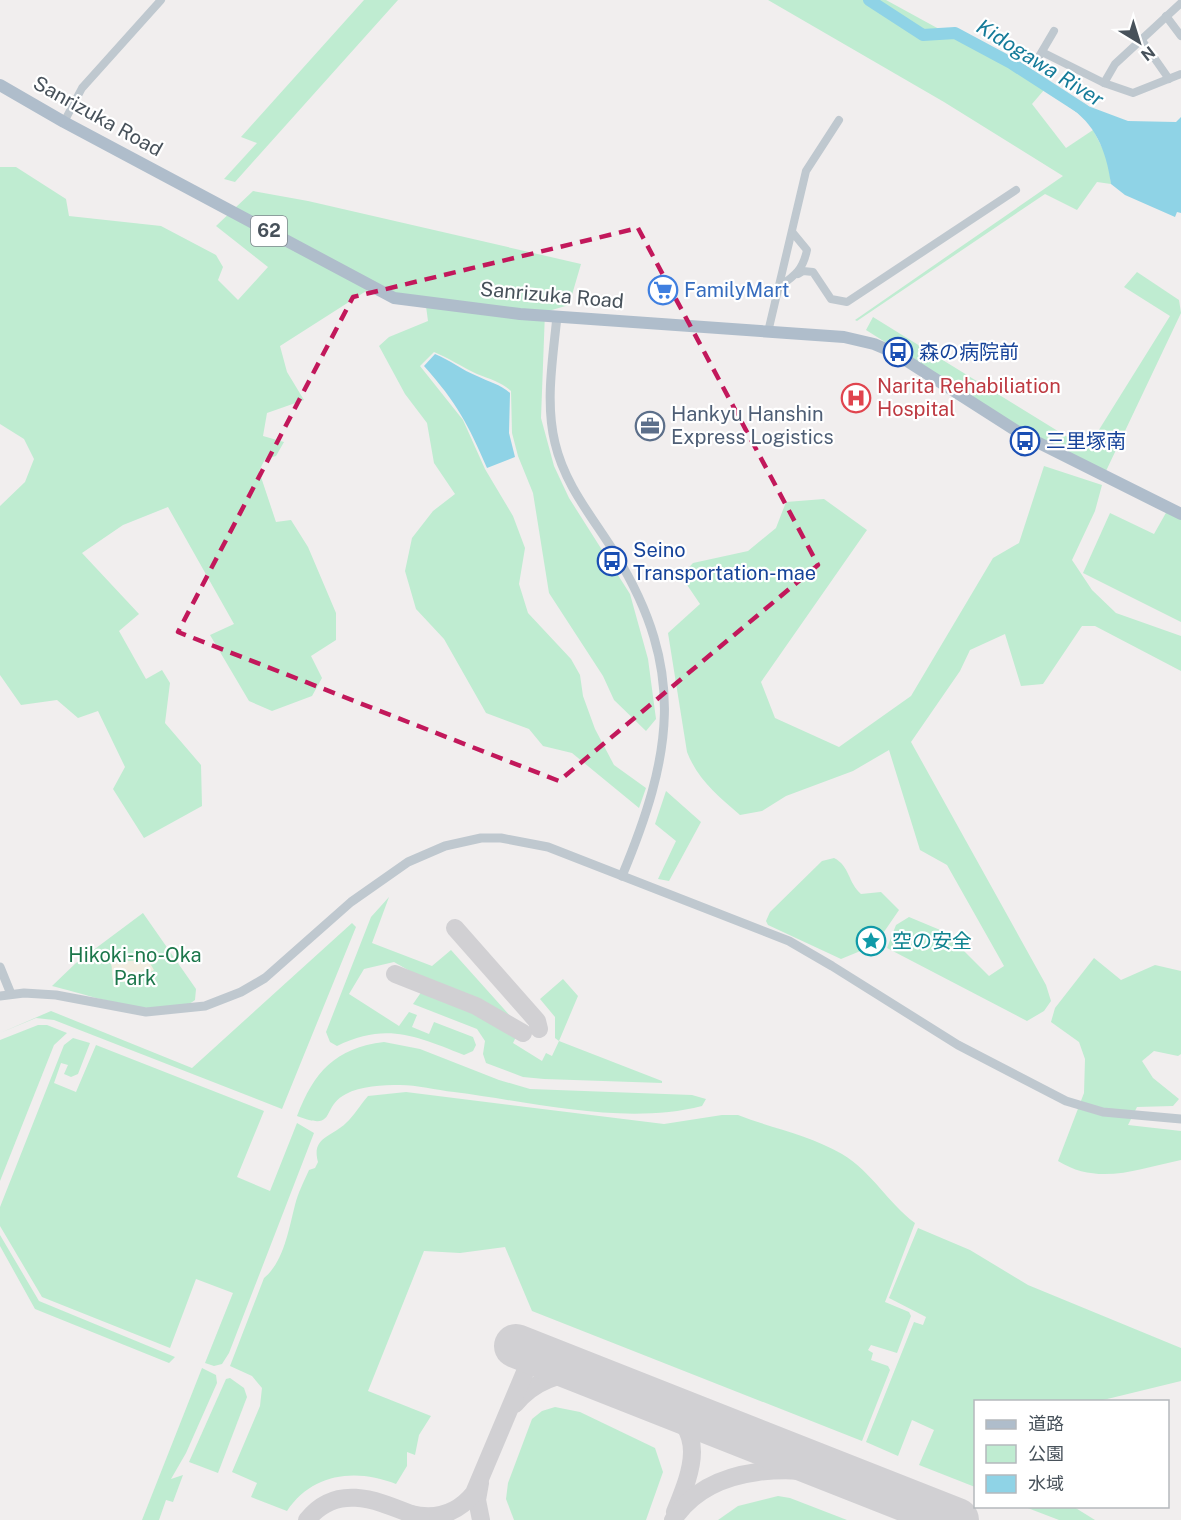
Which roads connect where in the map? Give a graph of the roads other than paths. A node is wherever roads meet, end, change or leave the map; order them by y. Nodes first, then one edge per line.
1 (161, 0) edge
2 (1181, 3) edge
3 (1166, 16) junction
4 (1054, 31) dead end
5 (1181, 36) edge
6 (1141, 39) junction
7 (1042, 51) junction
8 (1034, 65) dead end
9 (1181, 74) edge
10 (1169, 79) junction
11 (1104, 82) junction
12 (0, 85) edge
13 (839, 120) dead end
14 (64, 122) junction
15 (1016, 190) dead end
16 (793, 233) junction
17 (798, 274) junction
18 (780, 286) junction
19 (557, 316) junction
20 (768, 332) junction
21 (1181, 514) edge
22 (622, 876) junction
23 (0, 967) edge
24 (11, 994) junction
25 (0, 996) edge
26 (1181, 1119) edge

1 - 14 street
2 - 3 street
3 - 5 street
3 - 6 street
4 - 7 street
6 - 10 street
6 - 11 street
7 - 8 street
7 - 11 street
9 - 10 street
10 - 11 street
12 - 14 main road, Sanrizuka Road / 62
13 - 16 street
14 - 19 main road, Sanrizuka Road / 62
15 - 17 street
16 - 17 street
16 - 18 street
17 - 18 street
18 - 20 street
19 - 20 main road, Sanrizuka Road / 62
19 - 22 street
20 - 21 main road, Sanrizuka Road / 62
22 - 24 street
22 - 26 street
23 - 24 street
24 - 25 street

